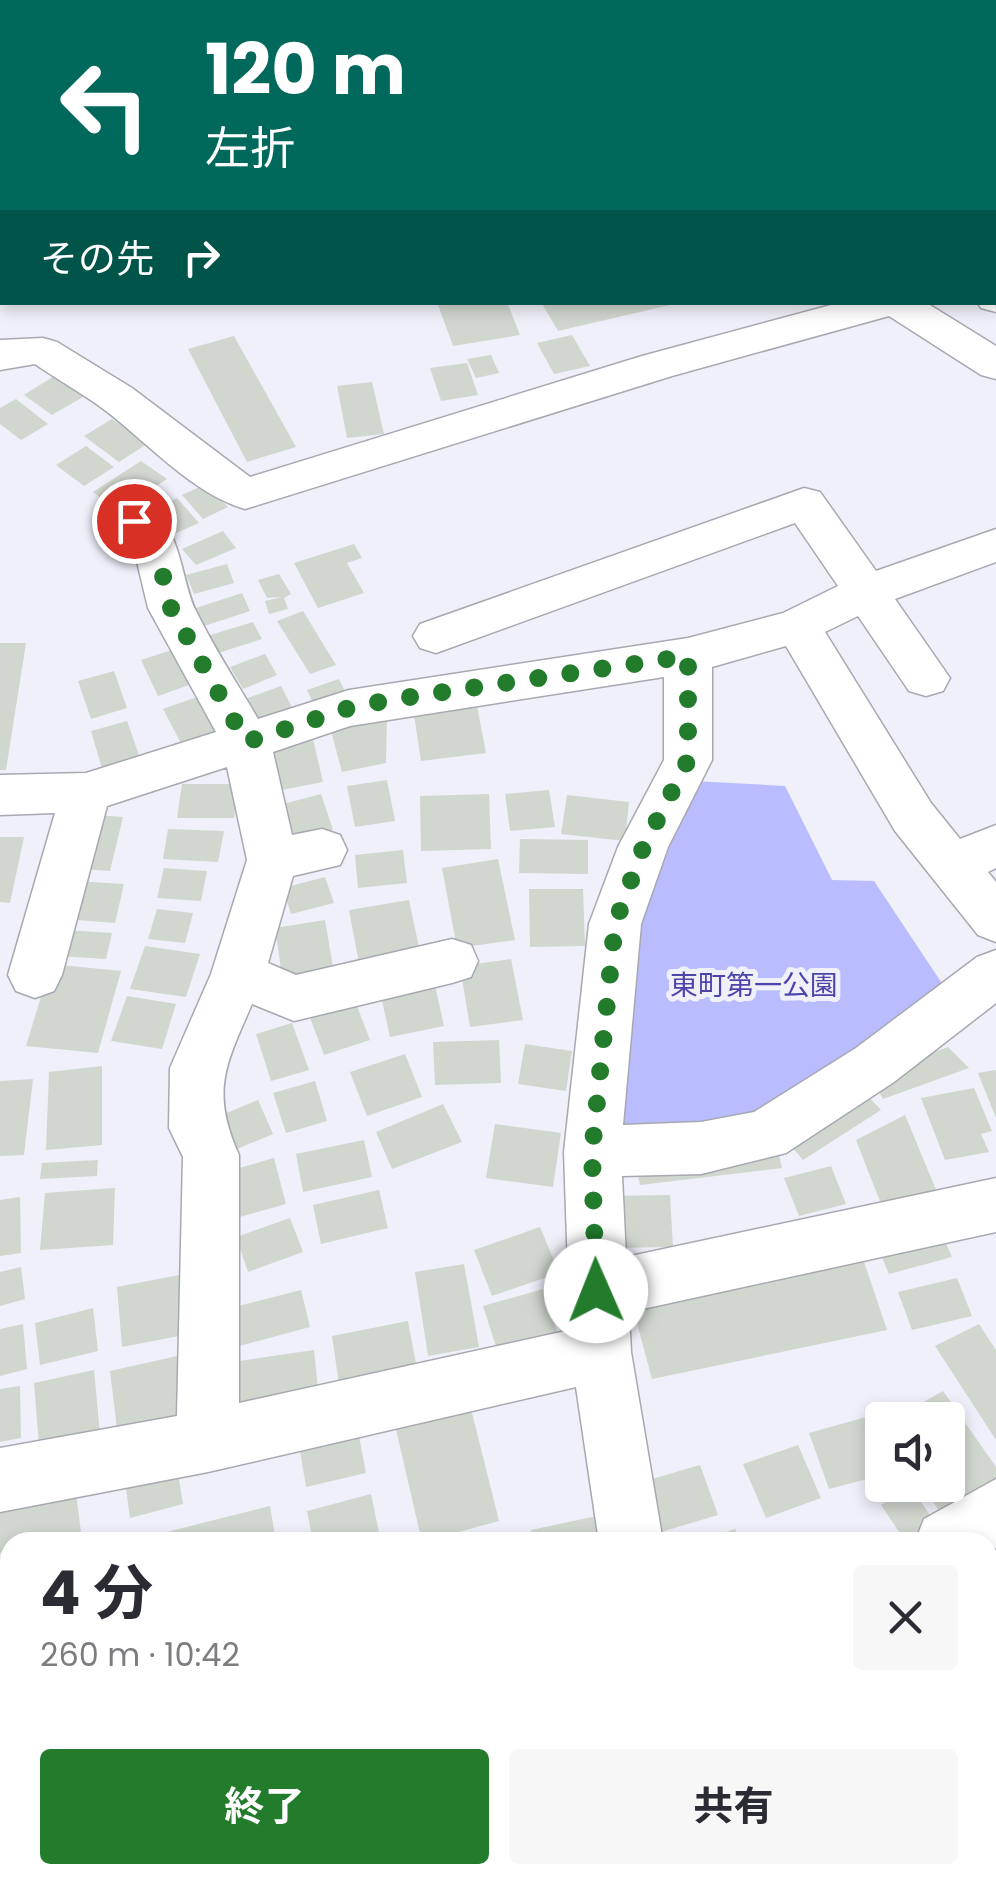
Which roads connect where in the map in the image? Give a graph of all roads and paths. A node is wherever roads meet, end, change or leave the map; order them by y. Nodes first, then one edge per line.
1 (883, 305) edge
2 (899, 305) edge
3 (0, 357) edge
4 (996, 366) edge
5 (134, 521) dead end
6 (996, 545) edge
7 (868, 592) junction
8 (796, 626) junction
9 (436, 636) dead end
10 (688, 656) junction
11 (926, 678) dead end
12 (246, 742) junction
13 (86, 793) junction
14 (0, 795) edge
15 (996, 845) edge
16 (322, 850) dead end
17 (272, 860) junction
18 (951, 867) junction
19 (996, 920) edge
20 (452, 961) dead end
21 (996, 973) edge
22 (238, 974) junction
23 (36, 976) dead end
24 (592, 1152) junction
25 (996, 1205) edge
26 (596, 1291) junction
27 (601, 1352) junction
28 (208, 1441) junction
29 (0, 1480) edge
30 (996, 1511) edge
31 (629, 1532) edge
32 (963, 1532) edge

1 - 3 street
2 - 4 street
5 - 12 street
6 - 7 street
7 - 8 street
7 - 9 street
7 - 11 street
8 - 10 street
8 - 18 street
10 - 12 street
10 - 24 street
12 - 13 street
12 - 17 street
13 - 14 street
13 - 23 street
15 - 18 street
16 - 17 street
17 - 22 street
18 - 19 street
20 - 22 street
21 - 24 street
22 - 28 street
24 - 26 street
25 - 26 street
26 - 27 street
27 - 28 street
27 - 31 street
28 - 29 street
30 - 32 street

